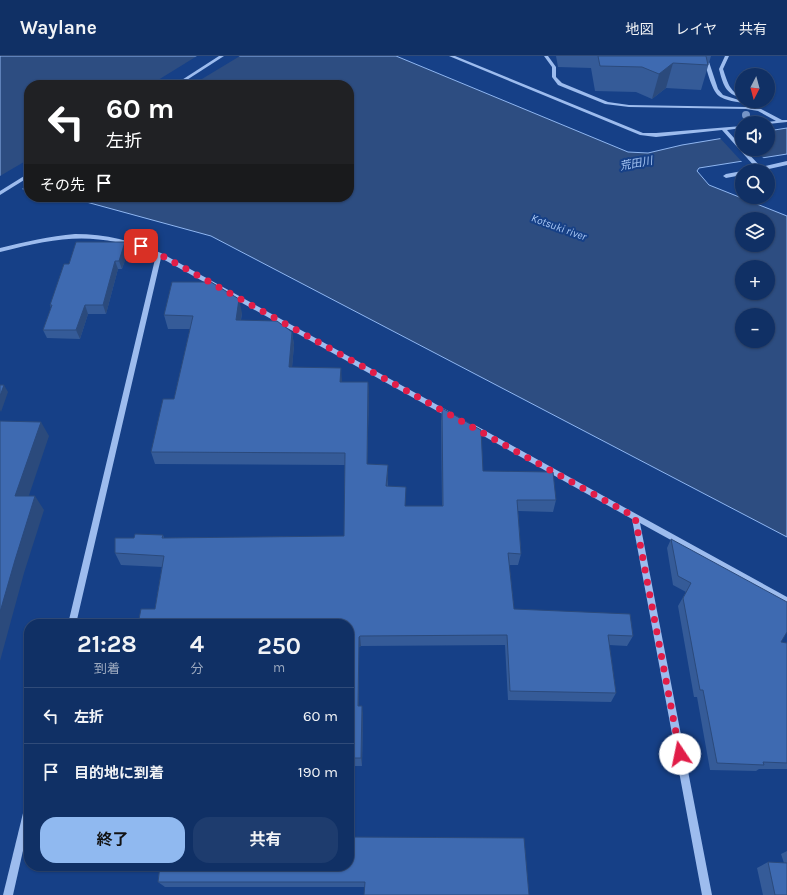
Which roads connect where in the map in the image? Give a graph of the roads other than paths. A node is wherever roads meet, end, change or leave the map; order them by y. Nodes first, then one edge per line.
1 (222, 56) edge
2 (451, 56) edge
3 (546, 56) edge
4 (705, 56) edge
5 (727, 56) edge
6 (184, 80) edge
7 (735, 95) edge
8 (735, 100) edge
9 (787, 120) edge
10 (780, 121) junction
11 (775, 122) edge
12 (735, 129) edge
13 (725, 131) junction
14 (787, 163) edge
15 (756, 164) edge
16 (775, 164) edge
17 (735, 174) edge
18 (726, 176) dead end
19 (24, 178) edge
20 (0, 193) edge
21 (0, 250) edge
22 (159, 254) junction
23 (453, 416) edge
24 (467, 424) edge
25 (635, 517) junction
26 (787, 602) edge
27 (73, 619) edge
28 (24, 826) edge
29 (8, 895) edge
30 (707, 895) edge

1 - 6 street
2 - 13 street
3 - 10 street
4 - 8 street
5 - 7 street
9 - 10 street
10 - 11 street
12 - 13 street
13 - 15 street
14 - 16 street
17 - 18 street
19 - 20 street
21 - 22 street
22 - 23 street
22 - 27 street
24 - 25 street
25 - 26 street
25 - 30 street
28 - 29 street

